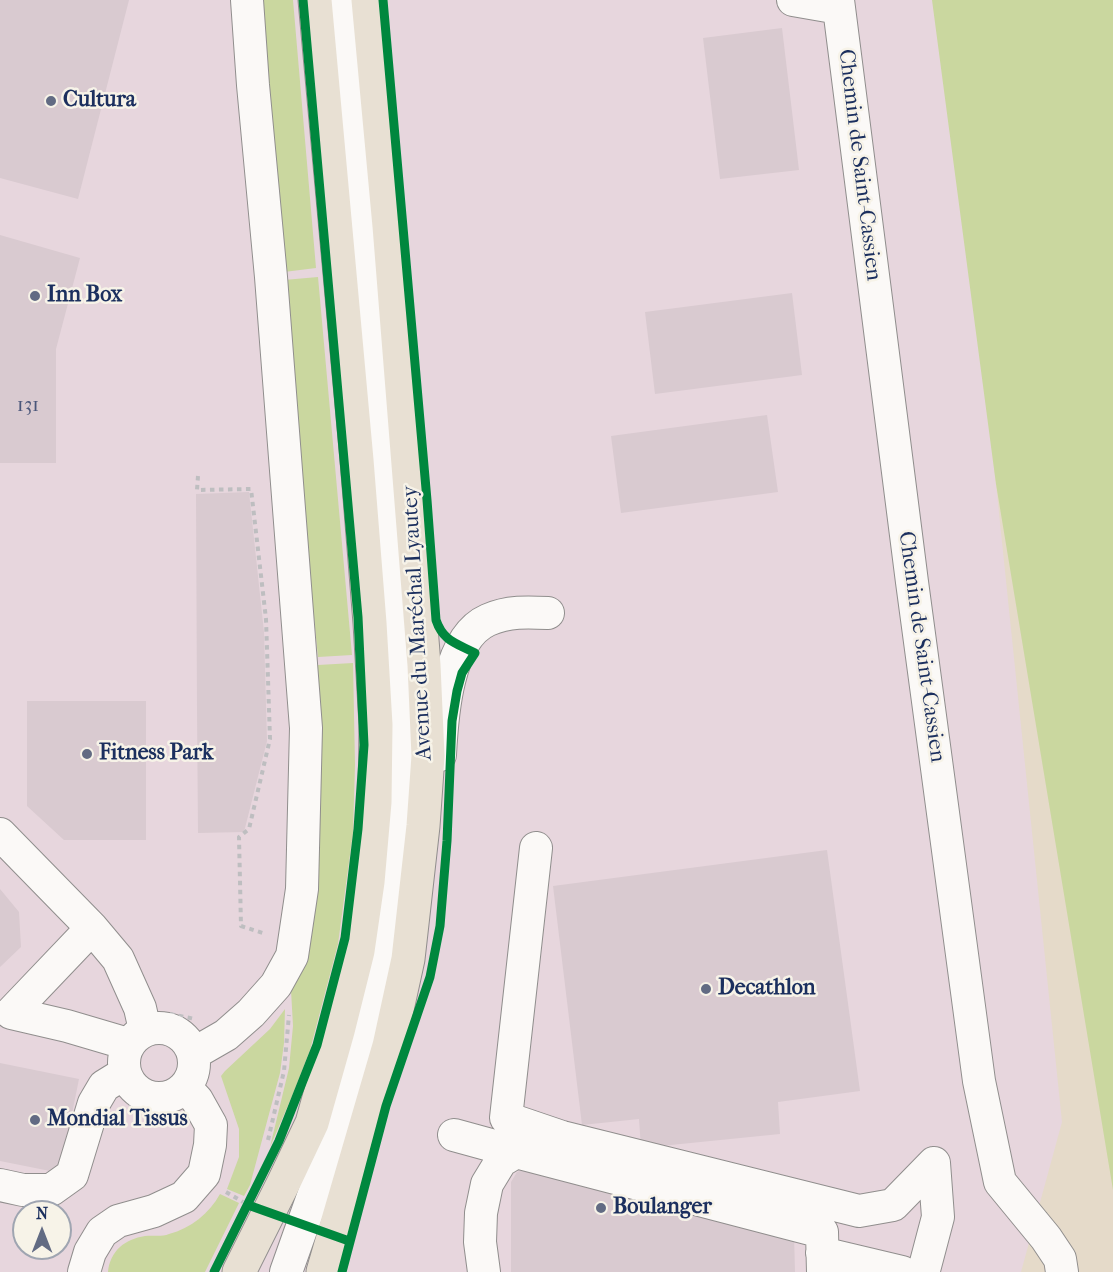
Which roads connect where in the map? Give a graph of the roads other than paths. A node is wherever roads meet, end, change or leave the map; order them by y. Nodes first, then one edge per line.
1 (247, 0) edge
2 (315, 0) edge
3 (342, 0) edge
4 (368, 0) edge
5 (793, 0) edge
6 (838, 4) edge
7 (548, 613) dead end
8 (0, 834) edge
9 (536, 848) dead end
10 (92, 928) junction
11 (408, 959) junction
12 (5, 1012) edge
13 (135, 1039) junction
14 (193, 1054) junction
15 (185, 1087) junction
16 (454, 1135) dead end
17 (516, 1152) junction
18 (0, 1185) edge
19 (823, 1263) edge
20 (84, 1272) edge
21 (239, 1272) edge
22 (286, 1272) edge
23 (323, 1272) edge
24 (484, 1272) edge
25 (902, 1272) edge
26 (920, 1272) edge
27 (1062, 1272) edge

1 - 14 street
2 - 21 main road
3 - 22 street
4 - 11 main road, Avenue du Maréchal Lyautey
5 - 6 street
6 - 27 street, Chemin de Saint-Cassien
7 - 11 street
8 - 10 street
9 - 26 street
10 - 12 street
10 - 13 street
11 - 23 main road, Avenue du Maréchal Lyautey
12 - 13 street
13 - 14 street
13 - 15 street
13 - 18 street
14 - 15 street
15 - 20 street
16 - 17 street
17 - 19 street
17 - 24 street
19 - 25 street

